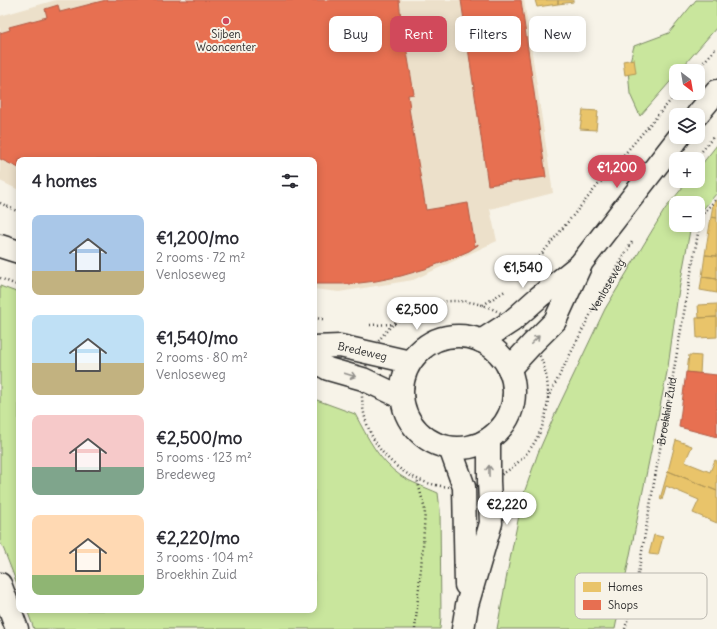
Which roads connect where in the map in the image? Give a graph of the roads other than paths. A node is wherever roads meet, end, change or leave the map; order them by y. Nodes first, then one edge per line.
1 (717, 91) edge
2 (703, 108) edge
3 (674, 144) edge
4 (0, 246) edge
5 (16, 251) edge
6 (582, 262) junction
7 (481, 341) junction
8 (317, 347) edge
9 (410, 362) junction
10 (317, 363) edge
11 (509, 369) junction
12 (401, 397) junction
13 (489, 439) junction
14 (450, 448) junction
15 (0, 584) edge
16 (467, 605) junction
17 (17, 629) edge
18 (463, 629) edge

1 - 2 street
3 - 6 street
4 - 5 street
6 - 7 street
11 -> 6 street
7 - 9 street
7 - 11 street
8 - 9 street, Bredeweg
9 - 12 street
10 -> 12 street
11 - 13 street
12 - 14 street
13 - 14 street
16 -> 13 street
14 - 16 street
15 - 17 street
16 - 18 street

